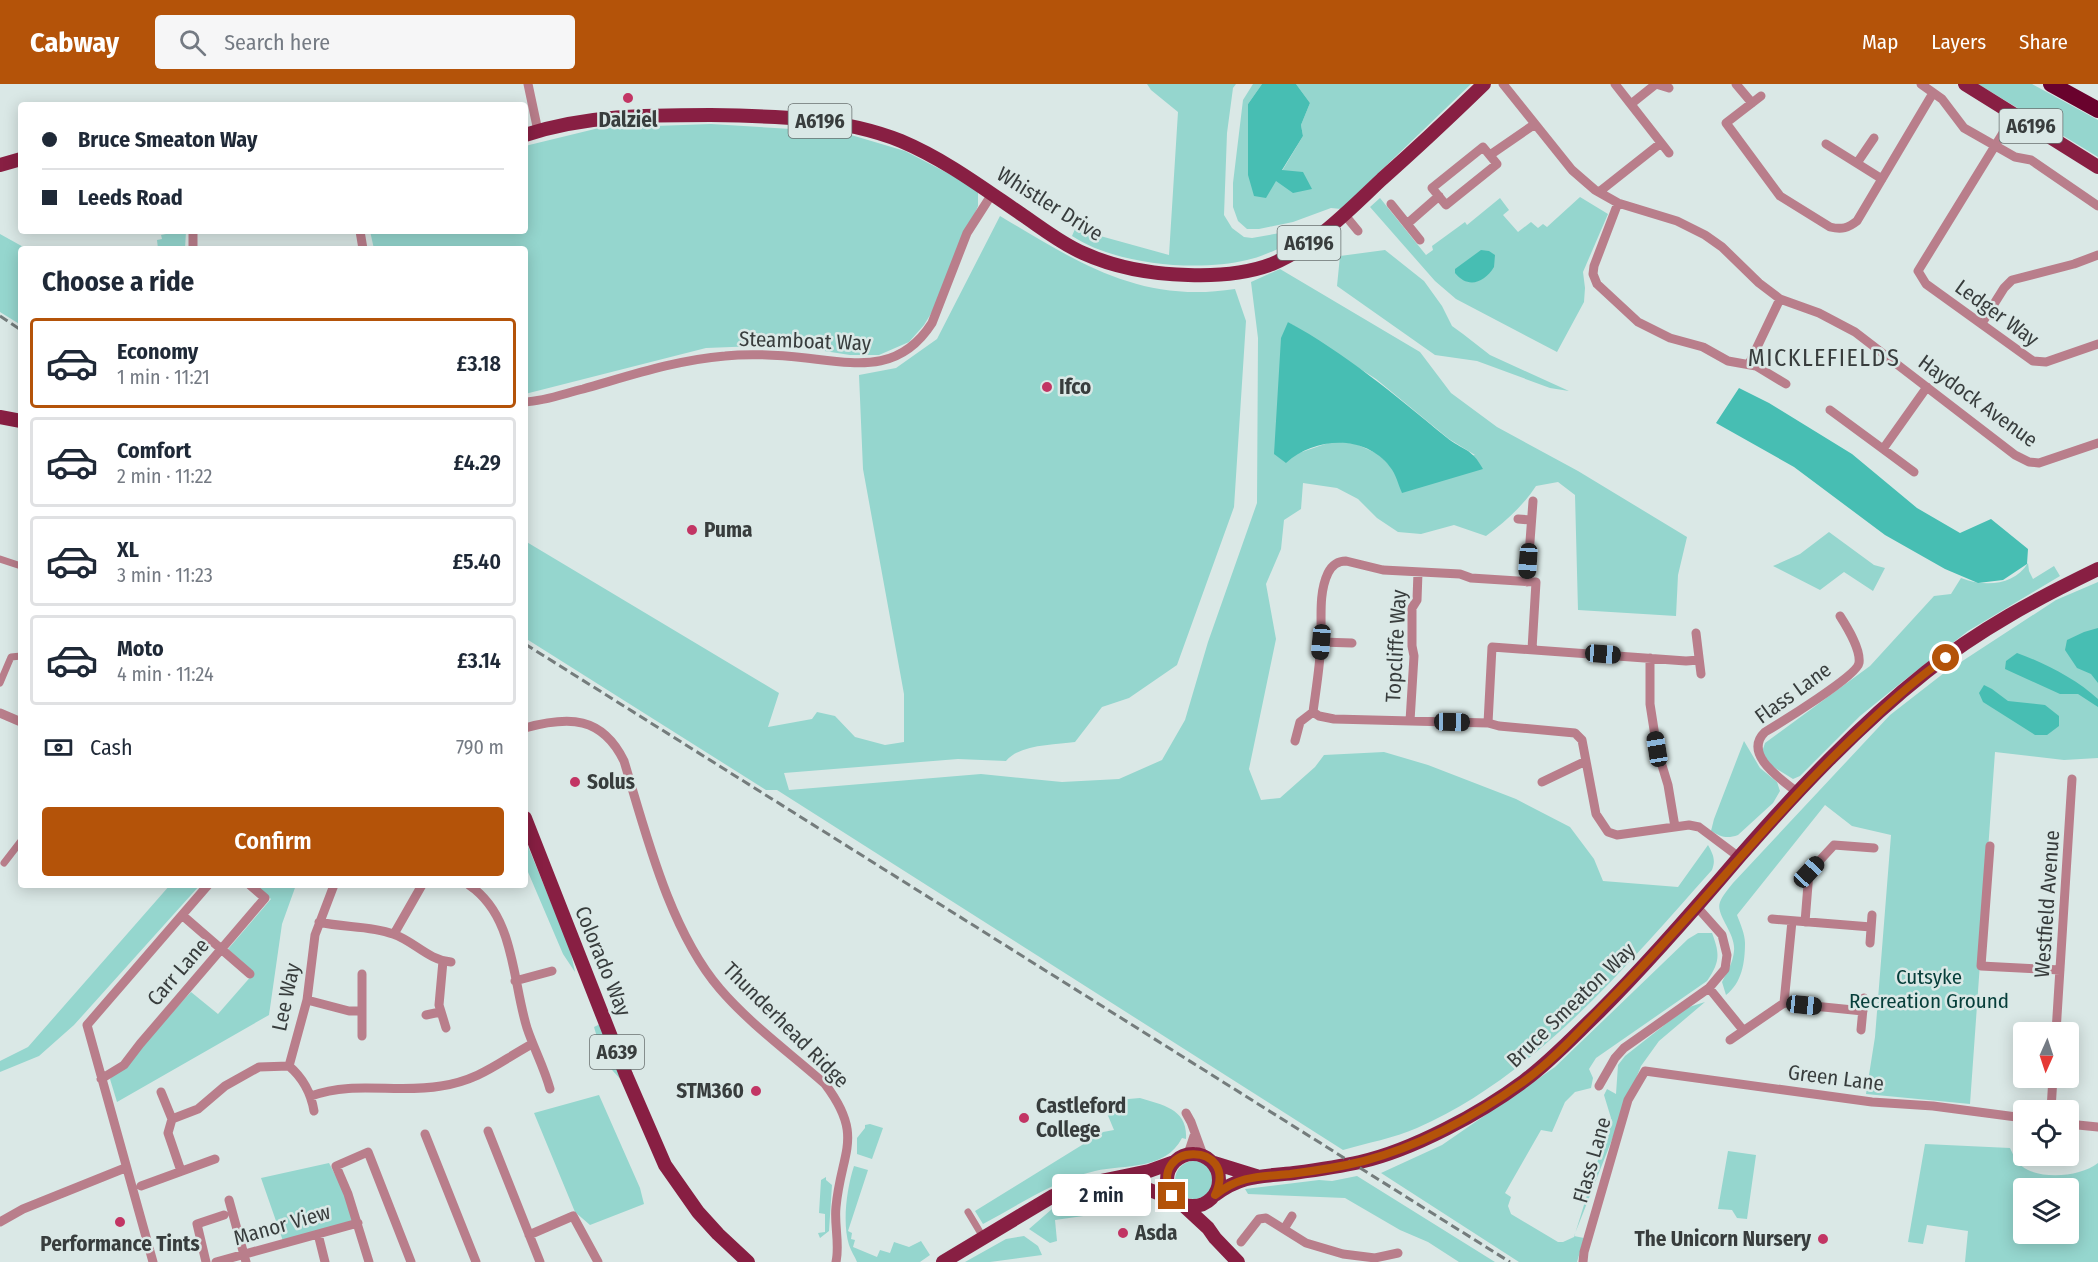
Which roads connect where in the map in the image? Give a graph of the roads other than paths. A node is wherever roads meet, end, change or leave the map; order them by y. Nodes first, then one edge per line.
1 (528, 84) edge
2 (1484, 84) edge
3 (1503, 84) edge
4 (1615, 84) edge
5 (1656, 84) edge
6 (1736, 84) edge
7 (1921, 84) edge
8 (1965, 84) edge
9 (2051, 84) edge
10 (1669, 88) dead end
11 (1933, 93) junction
12 (1761, 96) dead end
13 (1752, 103) junction
14 (1631, 104) junction
15 (2098, 110) edge
16 (2014, 115) junction
17 (1534, 124) junction
18 (532, 133) edge
19 (1874, 138) dead end
20 (1661, 143) junction
21 (1826, 144) dead end
22 (1994, 146) junction
23 (1669, 153) dead end
24 (1490, 155) junction
25 (18, 160) edge
26 (1857, 163) junction
27 (0, 165) edge
28 (2098, 167) edge
29 (1882, 179) junction
30 (1599, 192) junction
31 (992, 194) junction
32 (1439, 196) junction
33 (1618, 203) junction
34 (1391, 204) dead end
35 (2098, 206) edge
36 (1344, 214) junction
37 (1407, 224) junction
38 (1358, 231) dead end
39 (1420, 240) dead end
40 (2098, 255) edge
41 (1780, 299) junction
42 (1982, 323) junction
43 (2098, 345) edge
44 (1749, 364) junction
45 (1786, 384) dead end
46 (1928, 387) junction
47 (528, 401) edge
48 (1830, 410) dead end
49 (0, 417) edge
50 (18, 420) edge
51 (2098, 444) edge
52 (1882, 449) junction
53 (1914, 472) dead end
54 (1533, 501) dead end
55 (1518, 519) dead end
56 (1531, 520) junction
57 (0, 559) edge
58 (18, 565) edge
59 (2098, 569) edge
60 (1418, 572) junction
61 (1527, 582) junction
62 (1840, 616) dead end
63 (1696, 633) dead end
64 (1321, 642) junction
65 (1352, 643) dead end
66 (1532, 649) junction
67 (18, 656) edge
68 (1654, 658) junction
69 (1699, 660) junction
70 (1701, 674) dead end
71 (0, 683) edge
72 (1313, 712) junction
73 (0, 713) edge
74 (528, 719) edge
75 (18, 721) edge
76 (1410, 721) junction
77 (1488, 723) junction
78 (538, 724) junction
79 (528, 727) edge
80 (1295, 741) dead end
81 (1586, 761) junction
82 (2072, 779) dead end
83 (1542, 782) dead end
84 (1797, 792) junction
85 (528, 826) edge
86 (1675, 827) junction
87 (18, 845) edge
88 (1990, 846) dead end
89 (1874, 848) dead end
90 (1739, 857) junction
91 (4, 863) dead end
92 (205, 888) edge
93 (253, 888) edge
94 (333, 888) edge
95 (420, 888) edge
96 (473, 888) edge
97 (1697, 907) junction
98 (182, 915) junction
99 (1872, 915) dead end
100 (1772, 919) dead end
101 (1792, 921) junction
102 (319, 922) junction
103 (1805, 922) junction
104 (1871, 927) junction
105 (394, 934) junction
106 (1870, 943) dead end
107 (222, 949) junction
108 (2060, 970) junction
109 (552, 971) dead end
110 (250, 974) dead end
111 (363, 974) dead end
112 (515, 981) junction
113 (1709, 988) junction
114 (1864, 998) dead end
115 (307, 1000) junction
116 (1784, 1003) junction
117 (362, 1011) junction
118 (1863, 1011) junction
119 (440, 1012) junction
120 (426, 1015) dead end
121 (2057, 1022) edge
122 (446, 1028) dead end
123 (1743, 1030) junction
124 (1861, 1030) dead end
125 (362, 1036) dead end
126 (1730, 1040) dead end
127 (532, 1044) junction
128 (289, 1066) junction
129 (1645, 1071) joint
130 (101, 1079) junction
131 (1599, 1086) dead end
132 (550, 1089) dead end
133 (161, 1092) dead end
134 (311, 1096) junction
135 (314, 1111) dead end
136 (1186, 1113) dead end
137 (2013, 1117) edge
138 (172, 1119) junction
139 (2079, 1125) edge
140 (2098, 1127) edge
141 (488, 1131) dead end
142 (1195, 1133) junction
143 (425, 1134) dead end
144 (1188, 1154) junction
145 (215, 1159) dead end
146 (1208, 1159) junction
147 (1174, 1162) junction
148 (125, 1168) junction
149 (181, 1171) junction
150 (1256, 1176) junction
151 (1110, 1180) junction
152 (141, 1186) dead end
153 (1214, 1197) junction
154 (230, 1200) dead end
155 (1179, 1202) junction
156 (969, 1212) dead end
157 (224, 1215) dead end
158 (1292, 1216) dead end
159 (0, 1222) edge
160 (358, 1222) junction
161 (1208, 1228) junction
162 (1284, 1229) junction
163 (980, 1232) dead end
164 (318, 1234) junction
165 (530, 1235) junction
166 (1241, 1242) dead end
167 (1398, 1253) dead end
168 (837, 1257) edge
169 (245, 1258) edge
170 (1375, 1260) edge
171 (153, 1262) edge
172 (206, 1262) edge
173 (216, 1262) edge
174 (326, 1262) edge
175 (369, 1262) edge
176 (411, 1262) edge
177 (476, 1262) edge
178 (540, 1262) edge
179 (598, 1262) edge
180 (748, 1262) edge
181 (844, 1262) edge
182 (944, 1262) edge
183 (1238, 1262) edge
184 (1583, 1262) edge

1 - 18 street, Whistler Drive
2 - 36 main road, Whistler Drive / A6196
3 - 17 street, Haydock Avenue
4 - 14 street
5 - 10 street
5 - 14 street
6 - 13 street
7 - 11 street
8 - 16 main road, A6196
9 - 15 highway
11 - 22 street
11 - 29 street
12 - 13 street
13 - 29 street
14 - 20 street
16 - 22 street
16 - 28 main road, A6196
17 - 24 street
17 - 30 street, Haydock Avenue
18 - 31 main road, Whistler Drive / A6196
19 - 26 street
20 - 23 street
20 - 30 street
21 - 26 street
22 - 35 street
22 - 42 street, Ledger Way
24 - 32 street
24 - 32 street
25 - 27 main road
26 - 29 street
30 - 33 street, Haydock Avenue
31 - 36 main road, Whistler Drive / A6196
31 - 47 street, Steamboat Way
32 - 37 street
33 - 41 street, Haydock Avenue
33 - 44 street
34 - 37 street
36 - 38 street
37 - 39 street
40 - 42 street
41 - 44 street
41 - 46 street, Haydock Avenue
42 - 43 street, Ledger Way
44 - 45 street
46 - 51 street, Haydock Avenue
46 - 52 street
48 - 52 street
49 - 50 main road
52 - 53 street
54 - 56 street
55 - 56 street
56 - 61 street
57 - 58 street
59 - 84 main road, Bruce Smeaton Way
60 - 61 street
60 - 64 street
60 - 76 street, Topcliffe Way
61 - 66 street
62 - 84 street, Flass Lane
63 - 69 street
64 - 65 street
64 - 72 street
66 - 68 street
66 - 77 street
67 - 71 street
68 - 69 street
68 - 86 street
69 - 70 street
72 - 76 street
72 - 80 street
73 - 75 street
74 - 78 street
76 - 77 street
77 - 81 street
78 - 79 street, Thunderhead Ridge
78 - 168 street, Thunderhead Ridge
81 - 83 street
81 - 86 street
82 - 108 street, Westfield Avenue
84 - 90 main road, Bruce Smeaton Way
85 - 180 main road, Colorado Way / A639
86 - 90 street
87 - 91 street
88 - 108 street
89 - 103 street
90 - 97 main road, Bruce Smeaton Way
92 - 98 street, Carr Lane
93 - 107 street, Carr Lane
94 - 102 street, Lee Way
95 - 105 street
96 - 112 street
97 - 113 street
97 - 150 main road, Bruce Smeaton Way
98 - 107 street
98 - 130 street, Carr Lane
99 - 104 street
100 - 101 street
101 - 103 street
101 - 116 street
102 - 105 street
102 - 115 street, Lee Way
103 - 104 street
104 - 106 street
105 - 119 street
107 - 110 street
107 - 130 street, Carr Lane
108 - 121 street, Westfield Avenue
109 - 112 street
111 - 117 street
112 - 127 street
113 - 123 street
113 - 131 street
114 - 118 street
115 - 117 street
115 - 128 street, Lee Way
116 - 118 street
116 - 123 street
117 - 125 street
118 - 124 street
119 - 120 street
119 - 122 street
123 - 126 street
127 - 132 street
127 - 134 street
128 - 134 street
128 - 138 street
129 - 137 street, Green Lane
129 - 184 street, Flass Lane
130 - 148 street, Carr Lane
133 - 138 street
134 - 135 street
136 - 142 street
138 - 149 street
139 - 140 street
141 - 165 street
142 - 144 street
142 - 146 street
143 - 177 street
144 - 146 main road
144 - 147 main road
145 - 149 street
146 - 150 main road, Bruce Smeaton Way
146 - 153 main road
147 - 151 main road
147 - 155 main road
148 - 159 street
148 - 171 street, Carr Lane
149 - 152 street
150 - 153 main road, Bruce Smeaton Way
151 - 155 main road
151 - 182 main road
153 - 155 main road
153 - 161 main road
154 - 169 street
155 - 161 main road
156 - 163 street
157 - 172 street
158 - 162 street
160 - 164 street, Manor View
160 - 175 street
160 - 176 street
161 - 183 main road
162 - 166 street
162 - 170 street
164 - 169 street, Manor View
164 - 174 street
165 - 178 street
165 - 179 street
167 - 170 street
168 - 181 street, Thunderhead Ridge
169 - 173 street, Manor View

